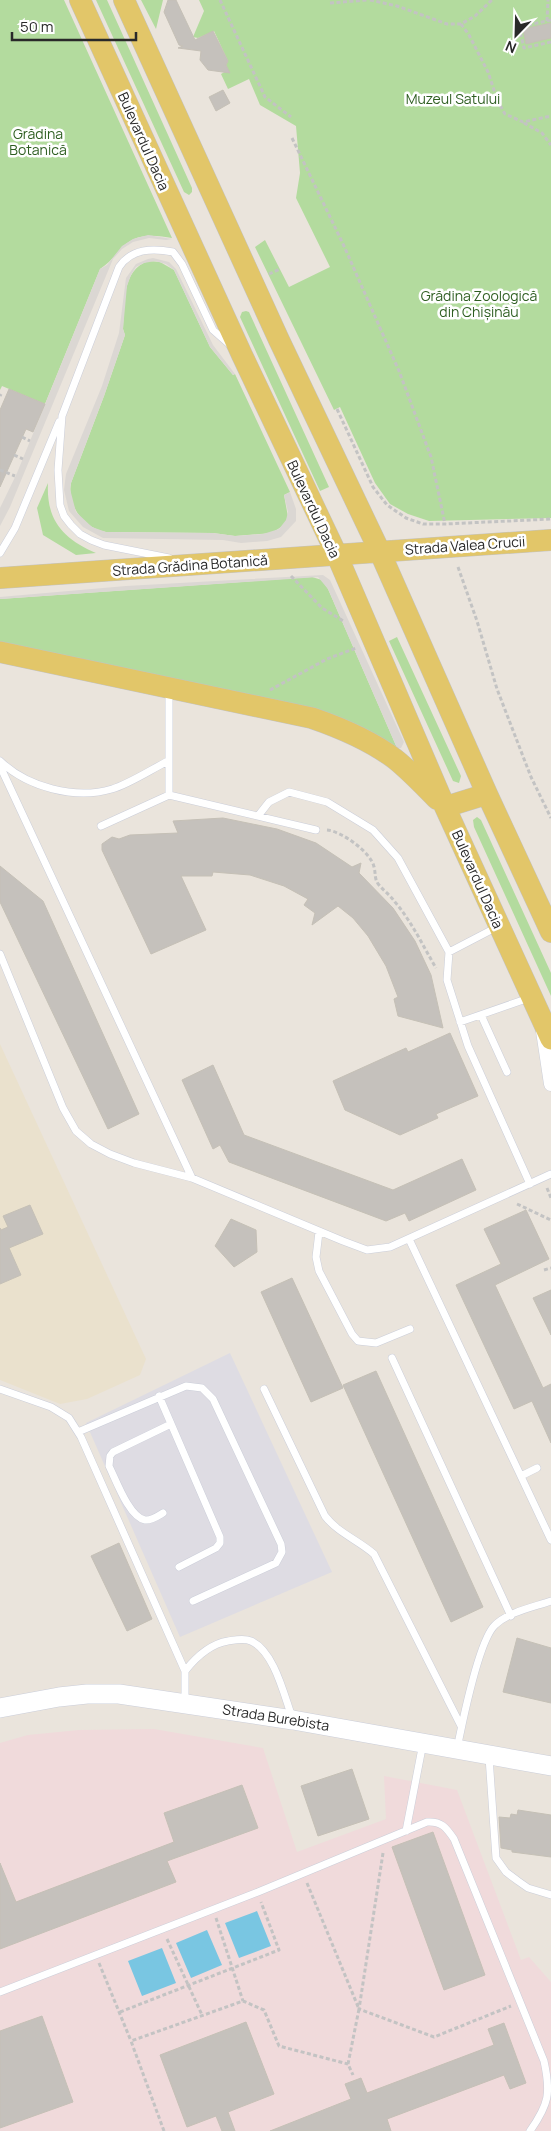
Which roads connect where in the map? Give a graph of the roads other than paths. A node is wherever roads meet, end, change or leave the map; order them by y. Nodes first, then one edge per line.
1 (80, 0) edge
2 (124, 0) edge
3 (173, 252) junction
4 (201, 267) junction
5 (242, 355) junction
6 (62, 416) junction
7 (551, 540) edge
8 (379, 550) junction
9 (0, 553) edge
10 (336, 553) junction
11 (202, 564) junction
12 (0, 578) edge
13 (0, 652) edge
14 (169, 686) junction
15 (168, 760) junction
16 (0, 761) edge
17 (0, 766) edge
18 (487, 794) junction
19 (169, 795) junction
20 (445, 807) junction
21 (258, 816) junction
22 (101, 826) dead end
23 (316, 830) road end
24 (499, 926) junction
25 (551, 932) edge
26 (449, 952) junction
27 (0, 954) edge
28 (531, 997) junction
29 (481, 1015) junction
30 (460, 1022) junction
31 (546, 1030) edge
32 (507, 1072) dead end
33 (551, 1084) edge
34 (551, 1174) edge
35 (192, 1178) junction
36 (530, 1184) junction
37 (319, 1232) junction
38 (409, 1239) junction
39 (410, 1329) dead end
40 (392, 1358) dead end
41 (0, 1388) edge
42 (264, 1389) dead end
43 (159, 1396) junction
44 (171, 1424) junction
45 (78, 1432) junction
46 (537, 1468) dead end
47 (521, 1476) junction
48 (163, 1514) dead end
49 (551, 1540) edge
50 (179, 1567) dead end
51 (193, 1601) dead end
52 (551, 1601) edge
53 (511, 1616) junction
54 (185, 1671) junction
55 (185, 1702) junction
56 (0, 1708) edge
57 (293, 1720) junction
58 (461, 1726) junction
59 (424, 1743) junction
60 (457, 1749) junction
61 (489, 1754) junction
62 (551, 1766) edge
63 (406, 1831) junction
64 (551, 1895) edge
65 (0, 1992) edge
66 (530, 2131) edge

1 - 4 main road, Bulevardul Dacia
2 - 8 main road
3 - 4 lane
3 - 5 lane
3 - 6 lane
4 - 5 main road, Bulevardul Dacia
5 - 10 main road, Bulevardul Dacia
6 - 9 lane
6 - 11 lane
7 - 8 main road, Strada Valea Crucii
8 - 10 main road, Strada Grădina Botanică
8 - 18 main road
10 - 11 main road, Strada Grădina Botanică
10 - 20 main road, Bulevardul Dacia
11 - 12 main road, Strada Grădina Botanică
13 - 14 main road
14 - 15 lane
14 - 20 main road
15 - 16 lane
15 - 19 lane
17 - 35 lane
18 - 20 main road
18 - 25 main road
19 - 21 lane
19 - 22 lane
20 - 24 main road, Bulevardul Dacia
21 - 23 lane
21 - 26 lane
24 - 26 lane
24 - 28 main road, Bulevardul Dacia
26 - 30 lane
27 - 35 lane
28 - 29 lane
28 - 31 main road, Bulevardul Dacia
29 - 30 lane
29 - 32 lane
30 - 36 lane
31 - 33 street, Bulevardul Dacia
34 - 36 lane
35 - 37 lane
36 - 38 lane
37 - 38 lane
37 - 39 lane
38 - 47 lane
40 - 53 lane
41 - 45 lane
42 - 58 lane
43 - 44 lane
43 - 45 lane
43 - 51 lane
44 - 48 lane
44 - 50 lane
45 - 54 lane
46 - 47 lane
47 - 49 lane
52 - 53 lane
53 - 58 lane
54 - 55 lane
54 - 57 lane
55 - 56 main road, Strada Burebista
55 - 57 main road, Strada Burebista
57 - 59 main road, Strada Burebista
58 - 60 lane
59 - 60 main road, Strada Burebista
59 - 63 lane
60 - 61 main road, Strada Burebista
61 - 62 main road, Strada Burebista
61 - 64 lane
63 - 65 lane
63 - 66 lane

